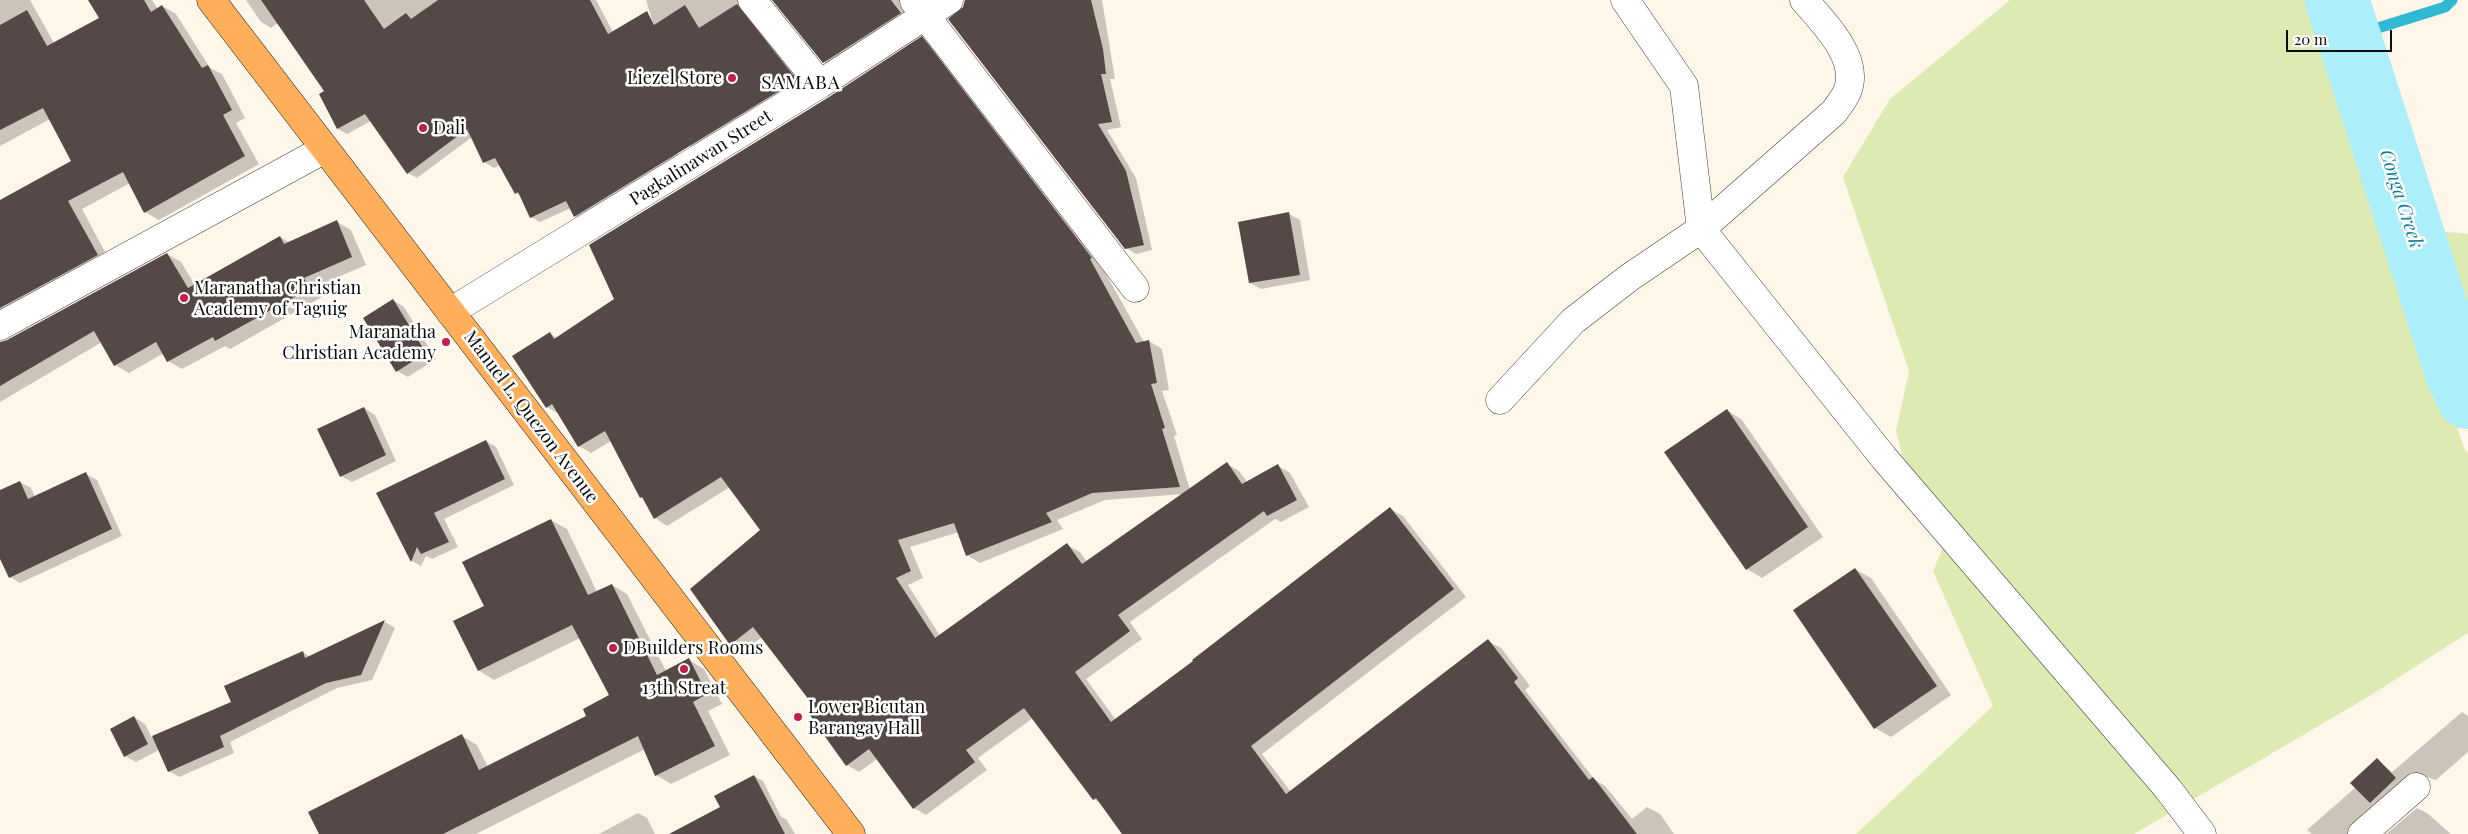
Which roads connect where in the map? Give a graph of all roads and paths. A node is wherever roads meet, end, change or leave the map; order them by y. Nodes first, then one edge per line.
1 (211, 0) edge
2 (752, 0) edge
3 (949, 0) edge
4 (1625, 0) edge
5 (1804, 0) edge
6 (919, 7) edge
7 (820, 84) junction
8 (326, 149) junction
9 (1701, 229) junction
10 (1135, 288) dead end
11 (450, 312) junction
12 (0, 326) edge
13 (1500, 400) dead end
14 (2416, 787) dead end
15 (850, 834) edge
16 (2202, 834) edge
17 (2362, 834) edge

1 - 8 main road, Manuel L. Quezon Avenue
2 - 7 street
3 - 6 street, Pagkalinawan Street
4 - 9 street
5 - 9 street
6 - 7 street, Pagkalinawan Street
6 - 10 street
7 - 11 street, Pagkalinawan Street
8 - 11 main road, Manuel L. Quezon Avenue
8 - 12 street
9 - 13 street
9 - 16 street
11 - 15 main road, Manuel L. Quezon Avenue
14 - 17 street

